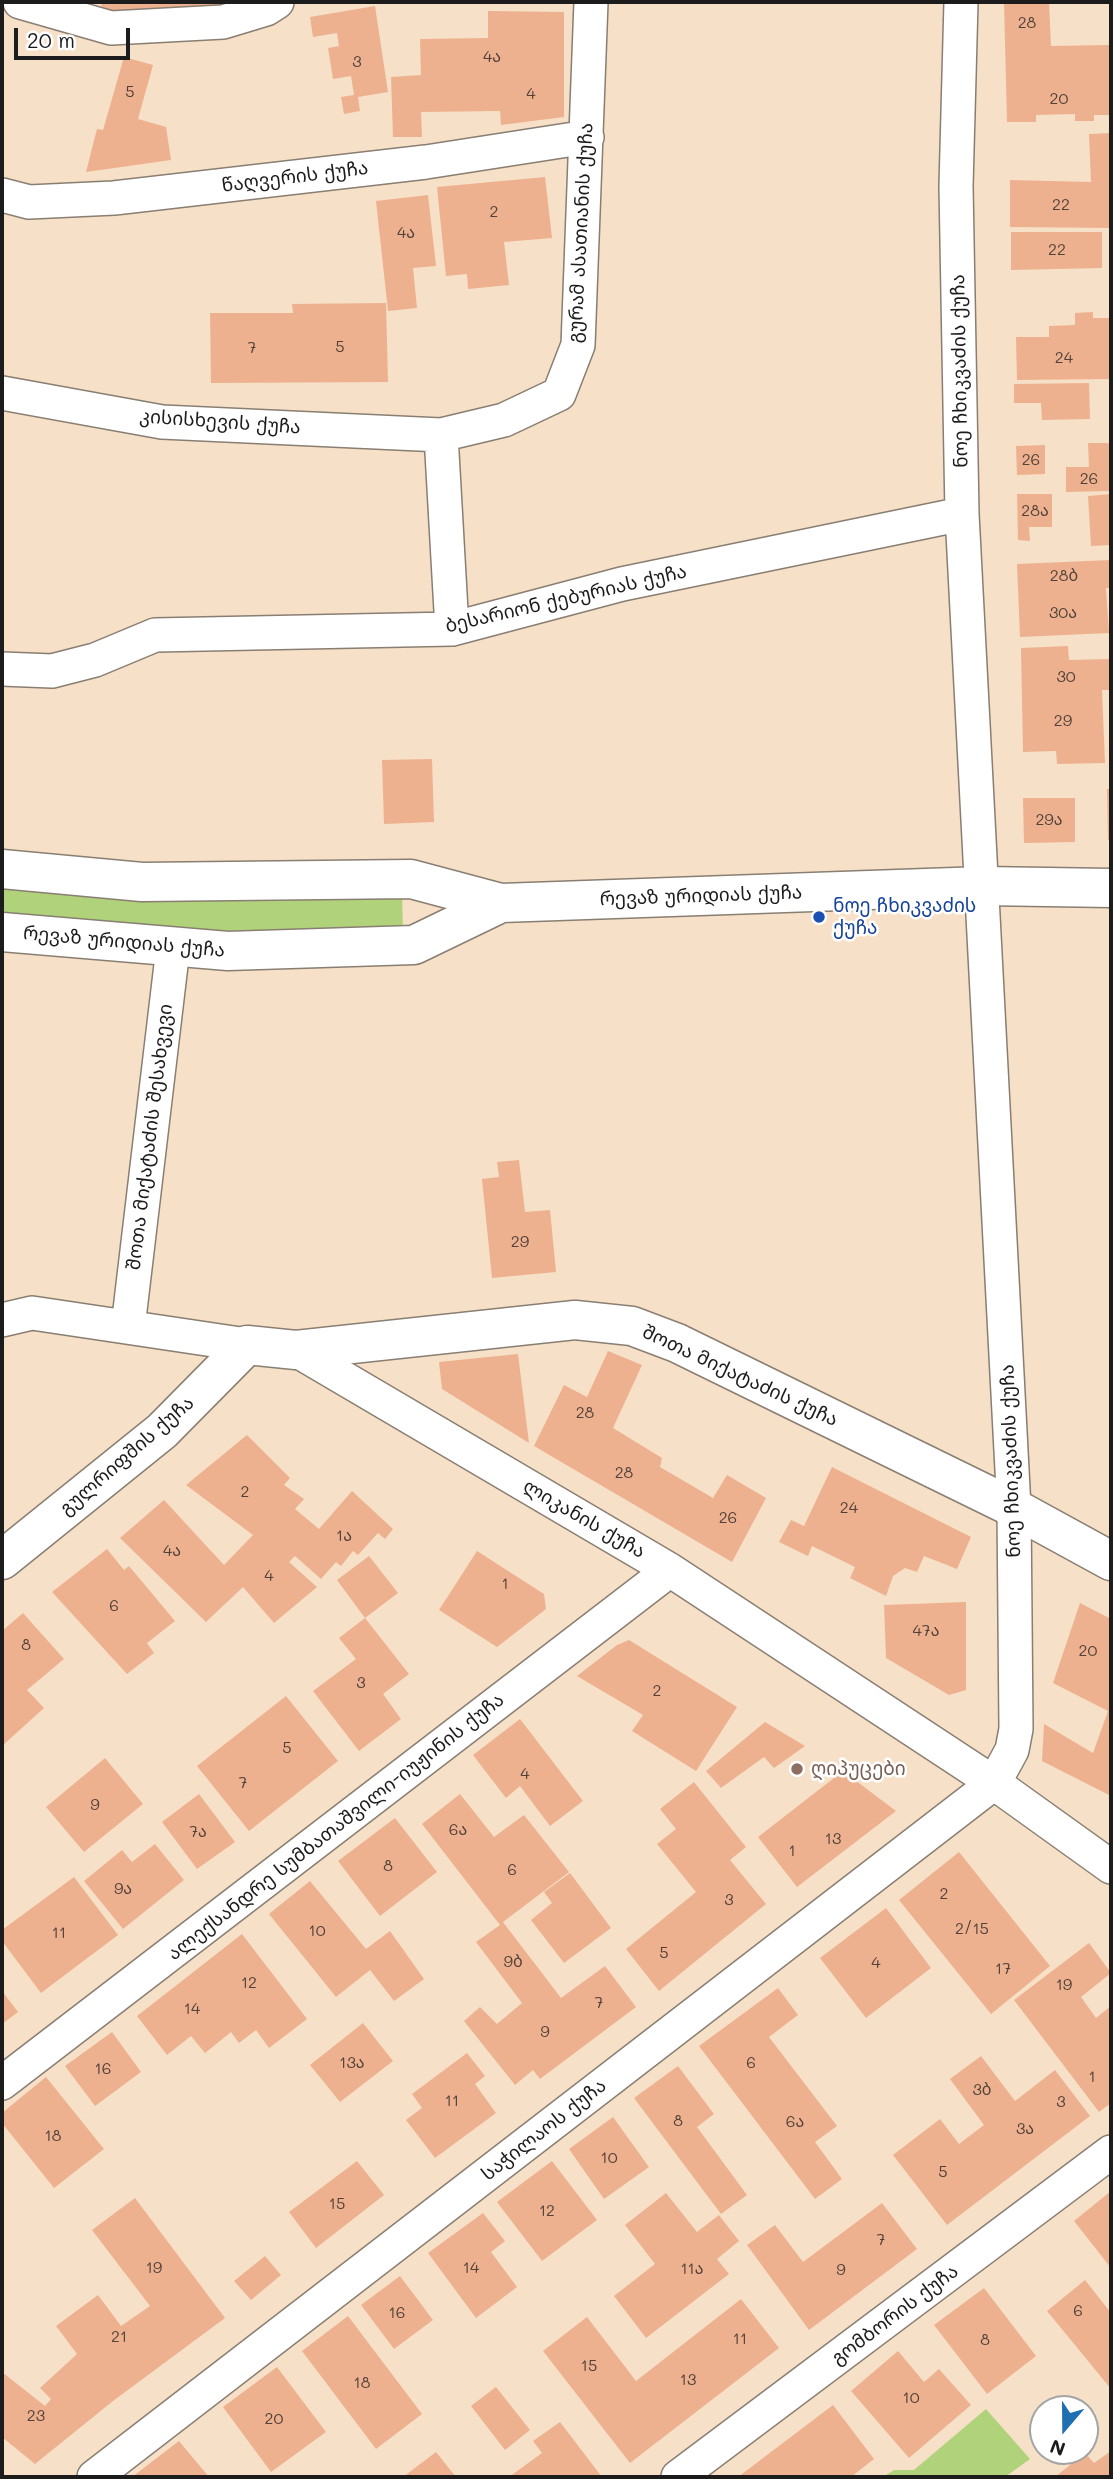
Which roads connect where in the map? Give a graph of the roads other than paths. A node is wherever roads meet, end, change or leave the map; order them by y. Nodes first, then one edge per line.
1 (20, 2) edge
2 (277, 2) edge
3 (591, 2) edge
4 (961, 2) edge
5 (587, 136) junction
6 (2, 195) edge
7 (2, 393) edge
8 (441, 435) junction
9 (962, 513) junction
10 (452, 629) junction
11 (2, 669) edge
12 (2, 869) edge
13 (411, 879) junction
14 (984, 886) junction
15 (1111, 888) edge
16 (501, 903) junction
17 (2, 932) edge
18 (414, 945) junction
19 (173, 948) junction
20 (2, 1294) edge
21 (17, 1317) edge
22 (128, 1327) junction
23 (247, 1345) junction
24 (296, 1350) junction
25 (1014, 1508) junction
26 (2, 1560) edge
27 (1111, 1561) edge
28 (670, 1570) junction
29 (994, 1783) junction
30 (1111, 1867) edge
31 (2, 2084) edge
32 (1111, 2152) edge
33 (94, 2477) edge
34 (678, 2477) edge

1 - 2 street
3 - 5 street, გურამ ასათიანის ქუჩა
4 - 9 street, ნოე ჩხიკვაძის ქუჩა
5 - 6 street, წაღვერის ქუჩა
5 - 8 street, გურამ ასათიანის ქუჩა
7 - 8 street, კისისხევის ქუჩა
8 - 10 street
9 - 10 street, ბესარიონ ქებურიას ქუჩა
9 - 14 street, ნოე ჩხიკვაძის ქუჩა
10 - 11 street, ბესარიონ ქებურიას ქუჩა
12 - 13 street, რევაზ ურიდიას ქუჩა
13 - 16 street, რევაზ ურიდიას ქუჩა
13 - 18 street
14 - 15 street, რევაზ ურიდიას ქუჩა
14 - 16 street, რევაზ ურიდიას ქუჩა
14 - 25 street, ნოე ჩხიკვაძის ქუჩა
16 - 18 street, რევაზ ურიდიას ქუჩა
17 - 19 street, რევაზ ურიდიას ქუჩა
18 - 19 street, რევაზ ურიდიას ქუჩა
19 - 22 street, შოთა მიქატაძის შესახვევი
20 - 21 street
21 - 22 street, ლიკანის ქუჩა
22 - 23 street, ლიკანის ქუჩა
23 - 24 street, ლიკანის ქუჩა
23 - 26 street, გულრიფშის ქუჩა
24 - 25 street, შოთა მიქატაძის ქუჩა
24 - 28 street, ლიკანის ქუჩა
25 - 27 street, შოთა მიქატაძის ქუჩა
25 - 29 street, ნოე ჩხიკვაძის ქუჩა
28 - 29 street, ლიკანის ქუჩა
28 - 31 street, ალექსანდრე სუმბათაშვილი-იუჟინის ქუჩა
29 - 30 street, ლიკანის ქუჩა
29 - 33 street, საჭილაოს ქუჩა
32 - 34 street, გომბორის ქუჩა

